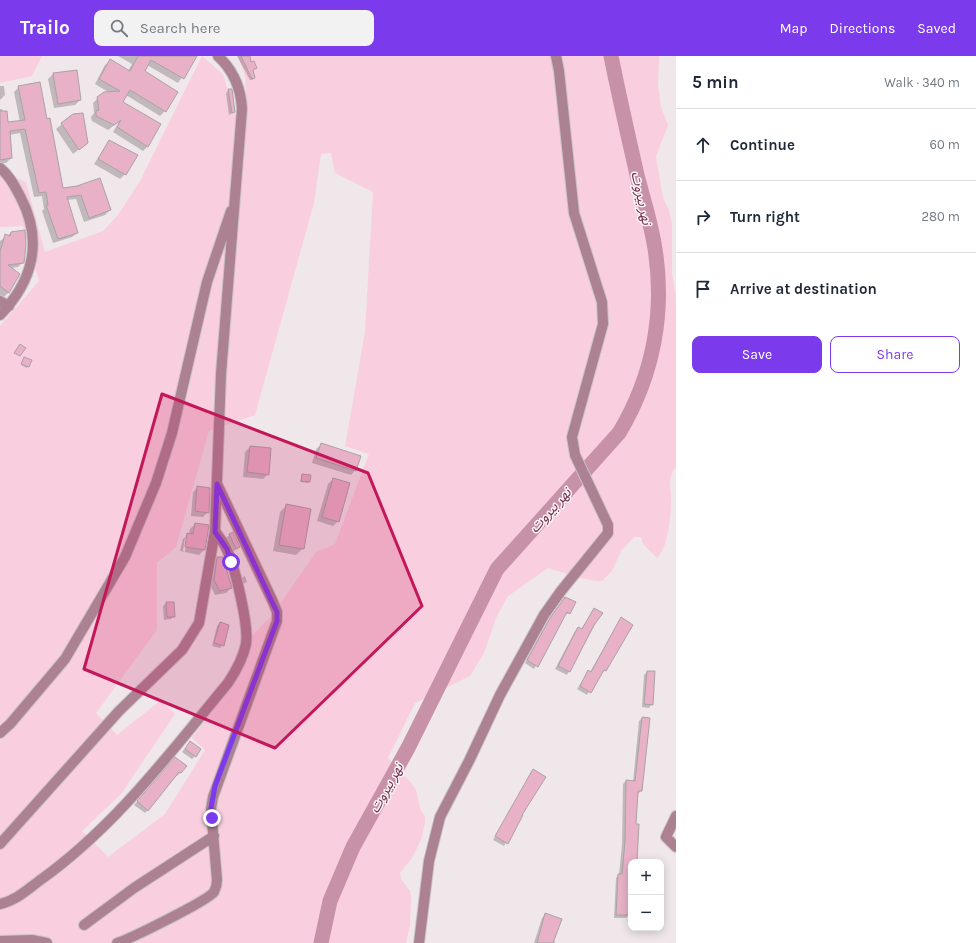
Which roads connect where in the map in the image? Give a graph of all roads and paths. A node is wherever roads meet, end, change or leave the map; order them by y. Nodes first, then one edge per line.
1 (218, 56) edge
2 (556, 56) edge
3 (0, 168) edge
4 (236, 199) junction
5 (4, 304) edge
6 (0, 315) edge
7 (217, 484) junction
8 (215, 532) junction
9 (0, 733) edge
10 (676, 816) edge
11 (214, 836) junction
12 (0, 844) edge
13 (676, 847) edge
14 (0, 904) edge
15 (84, 925) dead end
16 (0, 941) edge
17 (47, 943) edge
18 (117, 943) edge
19 (419, 943) edge

1 - 4 street
2 - 19 street
3 - 5 street
4 - 7 street
4 - 9 street
5 - 6 street
7 - 8 street
7 - 11 street
8 - 12 street
8 - 14 street
10 - 13 street
11 - 15 street
11 - 18 street
16 - 17 street

